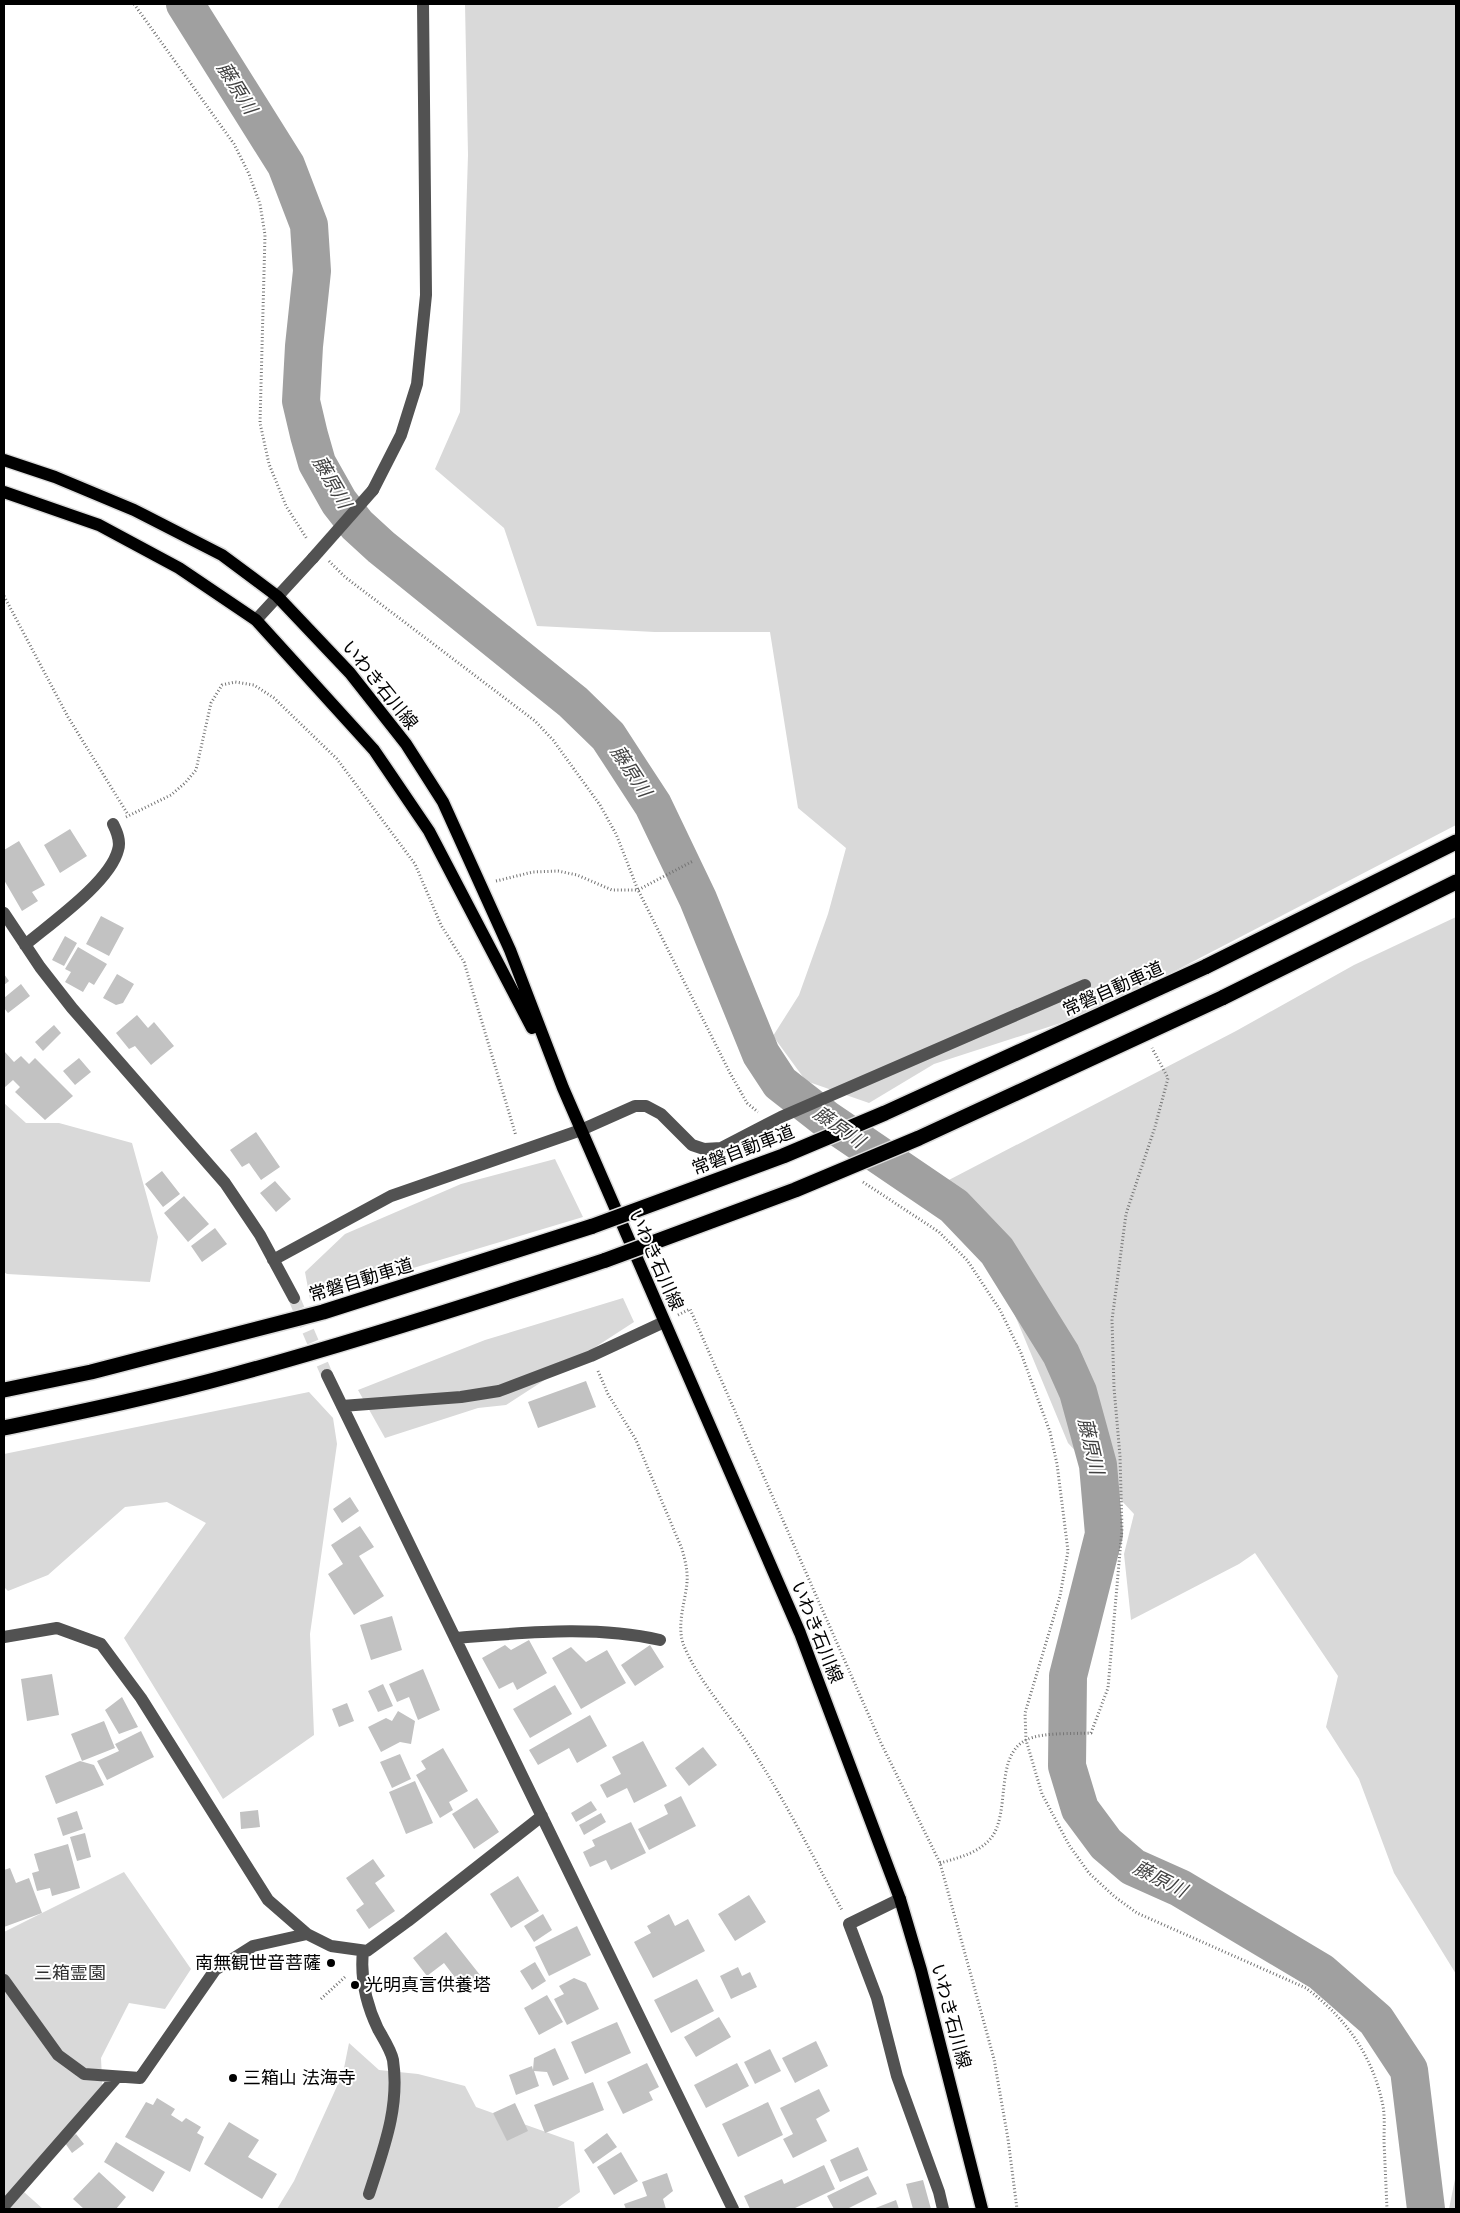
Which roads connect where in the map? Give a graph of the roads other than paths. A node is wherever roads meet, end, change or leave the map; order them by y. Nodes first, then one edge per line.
1 (423, 4) edge
2 (4, 460) edge
3 (4, 492) edge
4 (277, 596) junction
5 (256, 620) junction
6 (114, 824) road end
7 (1456, 842) edge
8 (1456, 882) edge
9 (4, 913) edge
10 (25, 945) junction
11 (1085, 986) road end
12 (563, 1088) junction
13 (581, 1130) junction
14 (273, 1260) junction
15 (294, 1298) tunnel mouth
16 (664, 1322) junction
17 (327, 1375) tunnel mouth
18 (4, 1390) edge
19 (342, 1406) junction
20 (4, 1428) edge
21 (4, 1637) edge
22 (455, 1638) junction
23 (660, 1640) dead end
24 (542, 1816) junction
25 (900, 1899) junction
26 (306, 1934) junction
27 (362, 1956) junction
28 (4, 1980) edge
29 (117, 2077) junction
30 (369, 2194) dead end
31 (4, 2206) edge
32 (733, 2209) edge
33 (943, 2209) edge
34 (982, 2209) edge

1 - 4 street, bridge
2 - 4 main road, いわき石川線
3 - 5 main road, いわき石川線
4 - 5 street
4 - 12 main road, いわき石川線
5 - 12 main road, いわき石川線
6 - 10 street
7 - 18 highway, 常磐自動車道, bridge
8 - 20 highway, bridge
9 - 10 street
10 - 14 street
11 - 13 street
12 - 13 main road, いわき石川線
13 - 14 street
13 - 16 main road, いわき石川線
14 - 15 street
16 - 19 street
16 - 25 main road, いわき石川線
17 - 19 street
19 - 22 street
21 - 26 street
22 - 23 street
22 - 24 street
24 - 27 street
24 - 32 street
25 - 33 street
25 - 34 main road, いわき石川線
26 - 27 street
26 - 29 street
27 - 30 street
28 - 29 street
29 - 31 street

